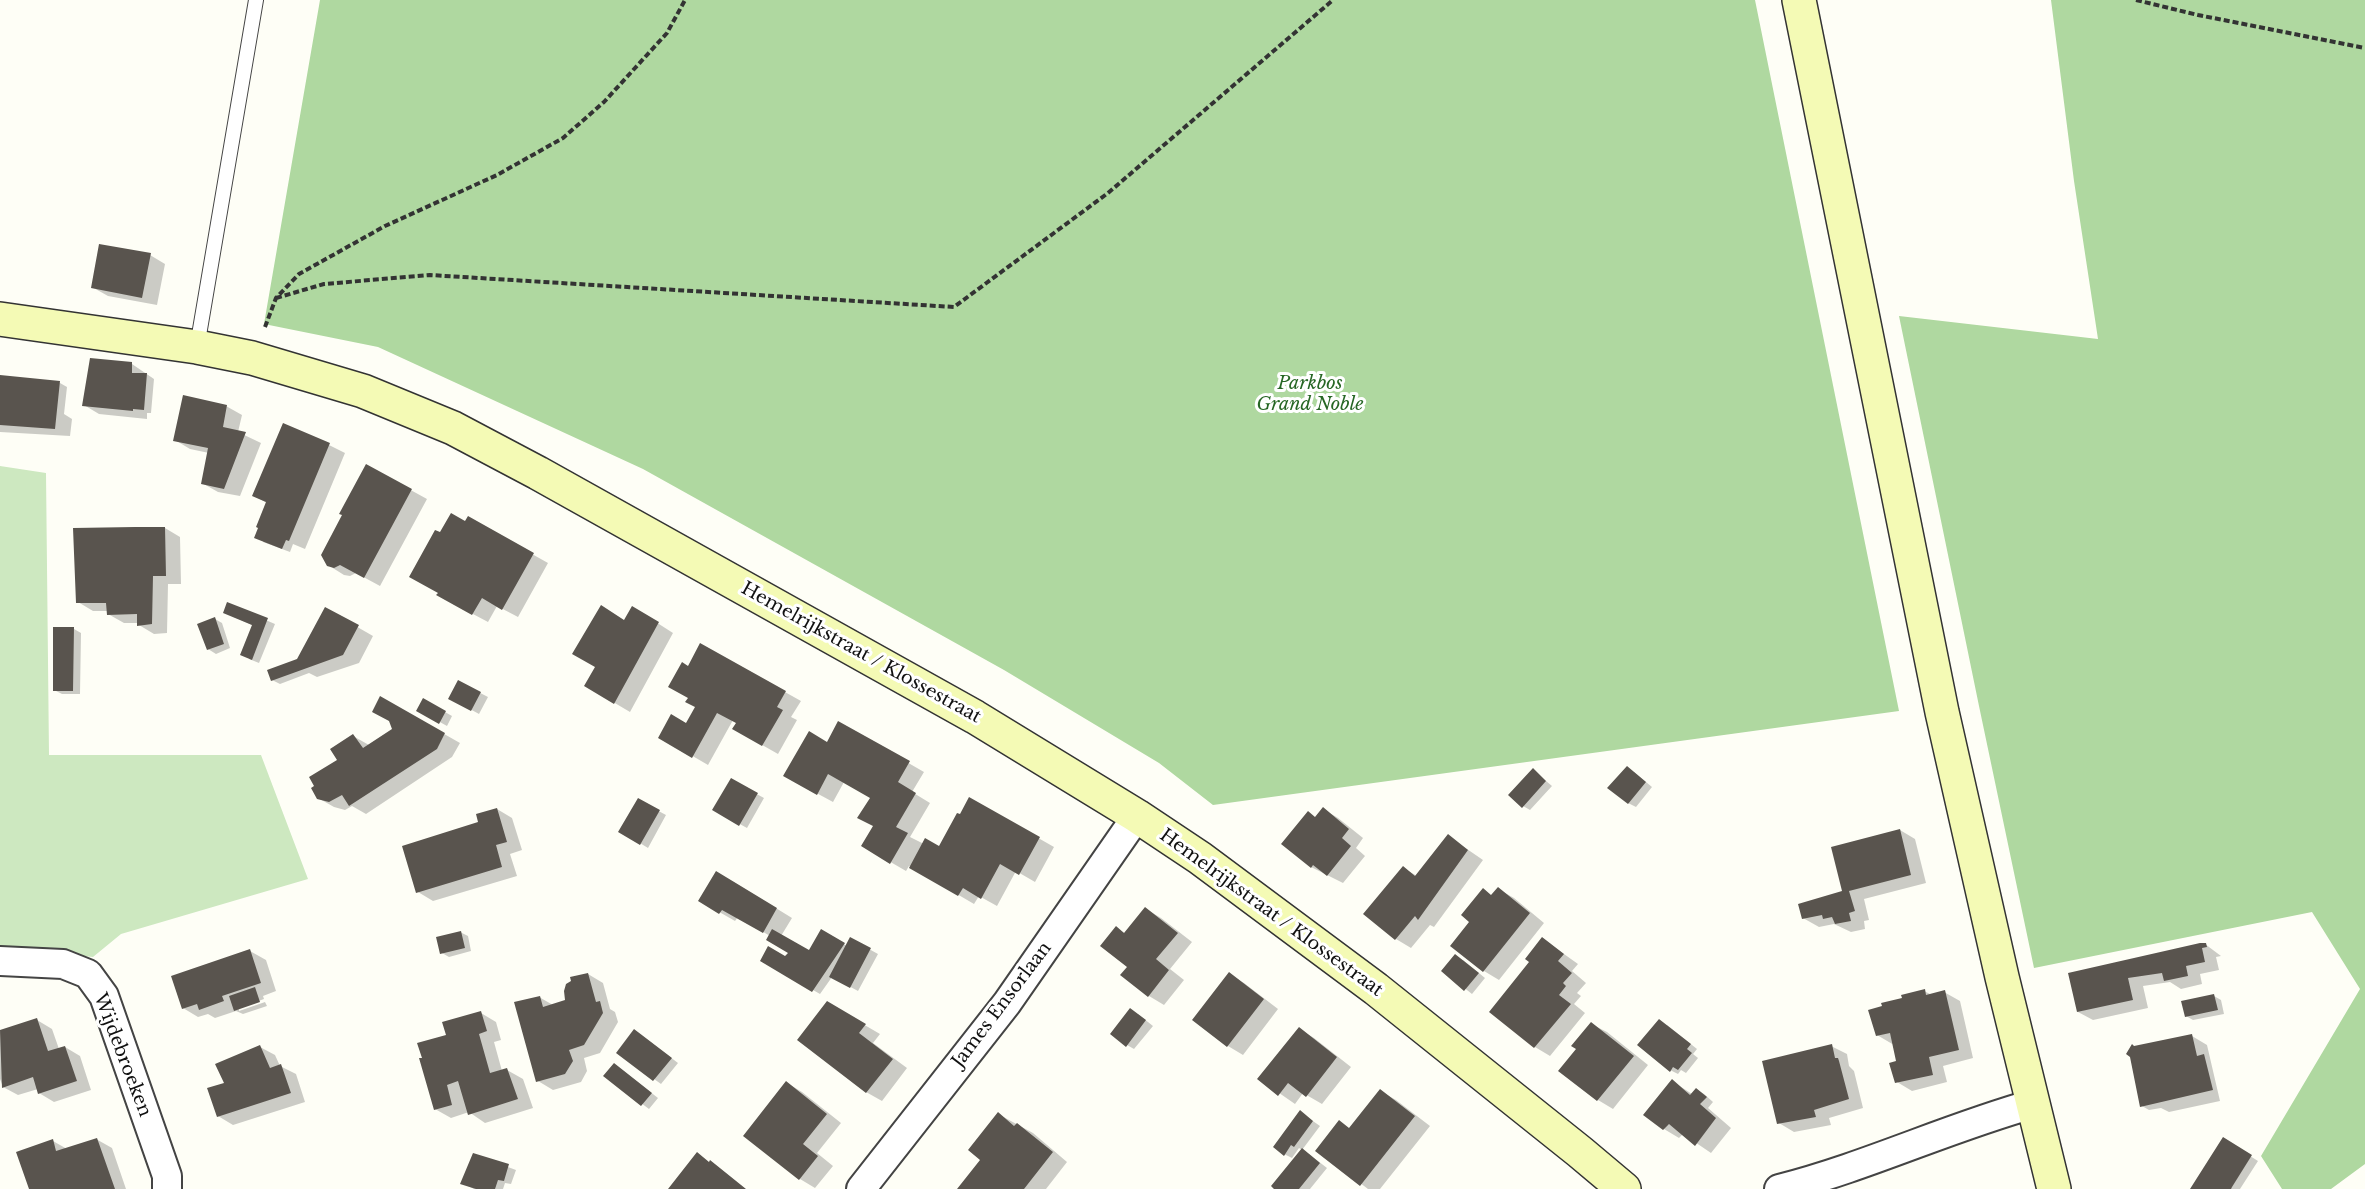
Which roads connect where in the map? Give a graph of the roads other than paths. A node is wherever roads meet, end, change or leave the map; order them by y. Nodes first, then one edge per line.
1 (256, 0) edge
2 (1798, 0) edge
3 (0, 319) edge
4 (197, 347) junction
5 (1137, 816) junction
6 (0, 961) edge
7 (2033, 1104) junction
8 (167, 1189) edge
9 (861, 1189) edge
10 (1623, 1189) edge
11 (1779, 1189) edge
12 (2054, 1189) edge

1 - 4 lane
2 - 7 street
3 - 4 street, Hemelrijkstraat / Klossestraat
4 - 5 street, Hemelrijkstraat / Klossestraat
5 - 9 street, James Ensorlaan
5 - 10 street, Hemelrijkstraat / Klossestraat
6 - 8 street, Wijdebroeken
7 - 11 street
7 - 12 street

